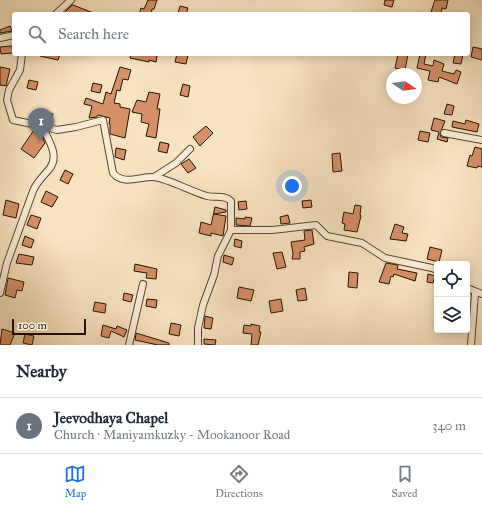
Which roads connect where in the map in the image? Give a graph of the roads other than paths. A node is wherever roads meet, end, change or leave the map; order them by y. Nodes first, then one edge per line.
1 (71, 0) edge
2 (58, 12) edge
3 (12, 35) edge
4 (0, 38) edge
5 (22, 56) edge
6 (42, 126) junction
7 (444, 133) dead end
8 (482, 140) edge
9 (190, 149) dead end
10 (154, 177) junction
11 (231, 230) junction
12 (434, 269) edge
13 (143, 284) dead end
14 (470, 290) edge
15 (0, 293) edge
16 (475, 293) junction
17 (482, 294) edge
18 (129, 345) edge
19 (198, 345) edge
20 (471, 345) edge

1 - 2 street
3 - 4 street
5 - 6 street
6 - 10 street
6 - 15 street
7 - 8 street
9 - 10 street
10 - 11 street
11 - 12 street
11 - 19 street
13 - 18 street
14 - 16 street
16 - 17 street
16 - 20 street

